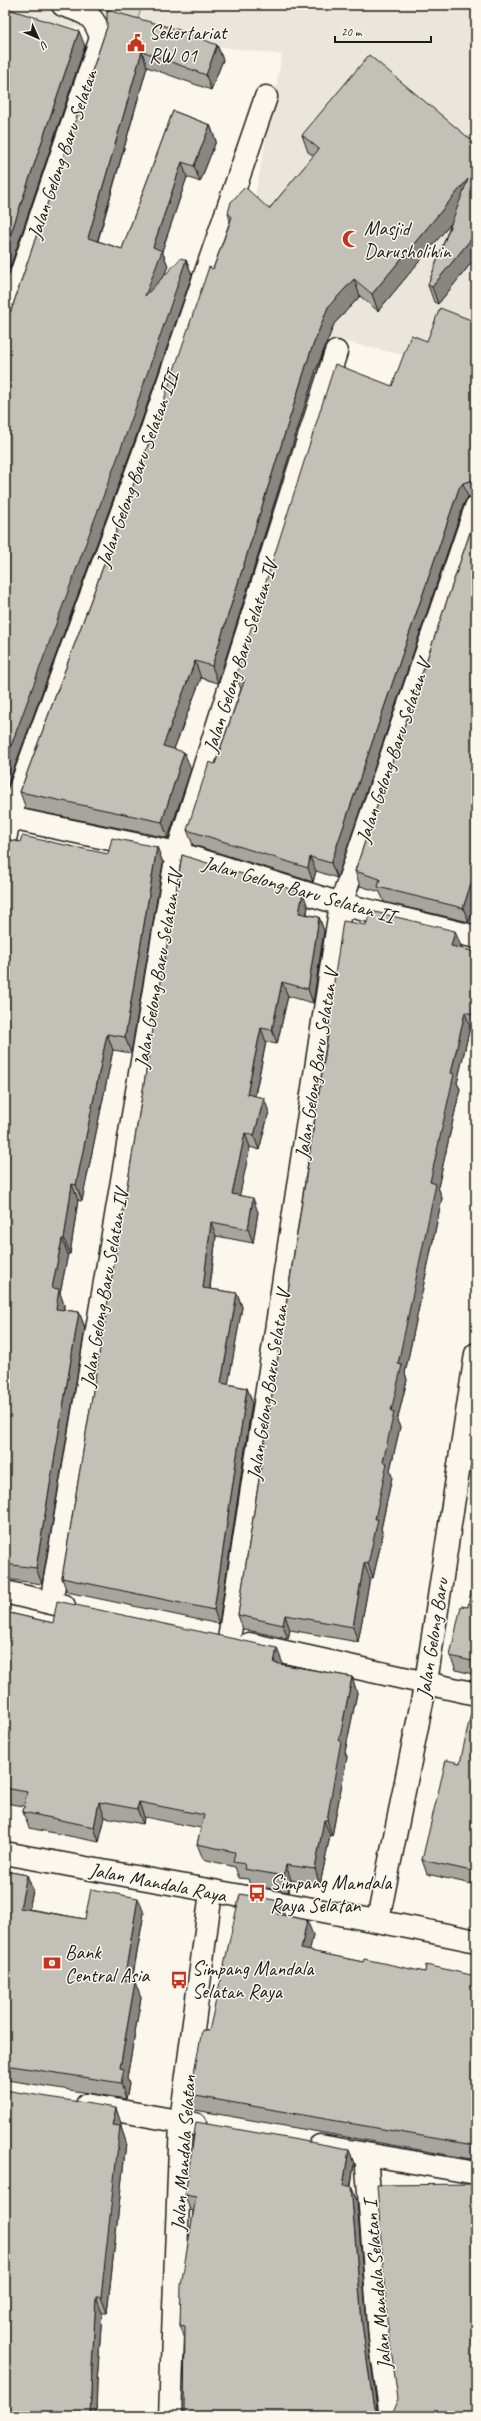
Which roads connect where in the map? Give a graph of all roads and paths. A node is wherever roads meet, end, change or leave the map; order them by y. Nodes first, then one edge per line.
1 (64, 5) edge
2 (266, 97) dead end
3 (5, 322) edge
4 (336, 352) dead end
5 (476, 507) edge
6 (7, 818) edge
7 (5, 840) edge
8 (177, 853) junction
9 (341, 904) junction
10 (476, 937) edge
11 (476, 1354) edge
12 (5, 1592) edge
13 (51, 1603) junction
14 (82, 1609) edge
15 (206, 1634) edge
16 (229, 1639) junction
17 (426, 1682) junction
18 (476, 1694) edge
19 (5, 1853) edge
20 (211, 1892) junction
21 (378, 1920) junction
22 (476, 1941) edge
23 (66, 2102) edge
24 (181, 2120) junction
25 (218, 2128) edge
26 (303, 2143) edge
27 (366, 2154) junction
28 (476, 2173) edge
29 (170, 2416) edge
30 (390, 2416) edge

1 - 3 street, Jalan Gelong Baru Selatan
2 - 6 street, Jalan Gelong Baru Selatan III
4 - 8 street, Jalan Gelong Baru Selatan IV
5 - 9 street, Jalan Gelong Baru Selatan V
6 - 7 street, Jalan Gelong Baru Selatan III
6 - 8 street, Jalan Gelong Baru Selatan II
8 - 9 street, Jalan Gelong Baru Selatan II
8 - 13 street, Jalan Gelong Baru Selatan IV
9 - 10 street, Jalan Gelong Baru Selatan II
9 - 16 street, Jalan Gelong Baru Selatan V
11 - 17 street, Jalan Gelong Baru
12 - 13 street
13 - 14 street
15 - 16 street
16 - 17 street
17 - 18 street
17 - 21 street, Jalan Gelong Baru
19 - 20 street, Jalan Mandala Raya
20 - 21 street, Jalan Mandala Raya
20 - 24 street, Jalan Mandala Selatan
21 - 22 street, Jalan Mandala Raya
23 - 24 street
24 - 25 street
24 - 29 street, Jalan Mandala Selatan
26 - 27 street
27 - 28 street
27 - 30 street, Jalan Mandala Selatan I

